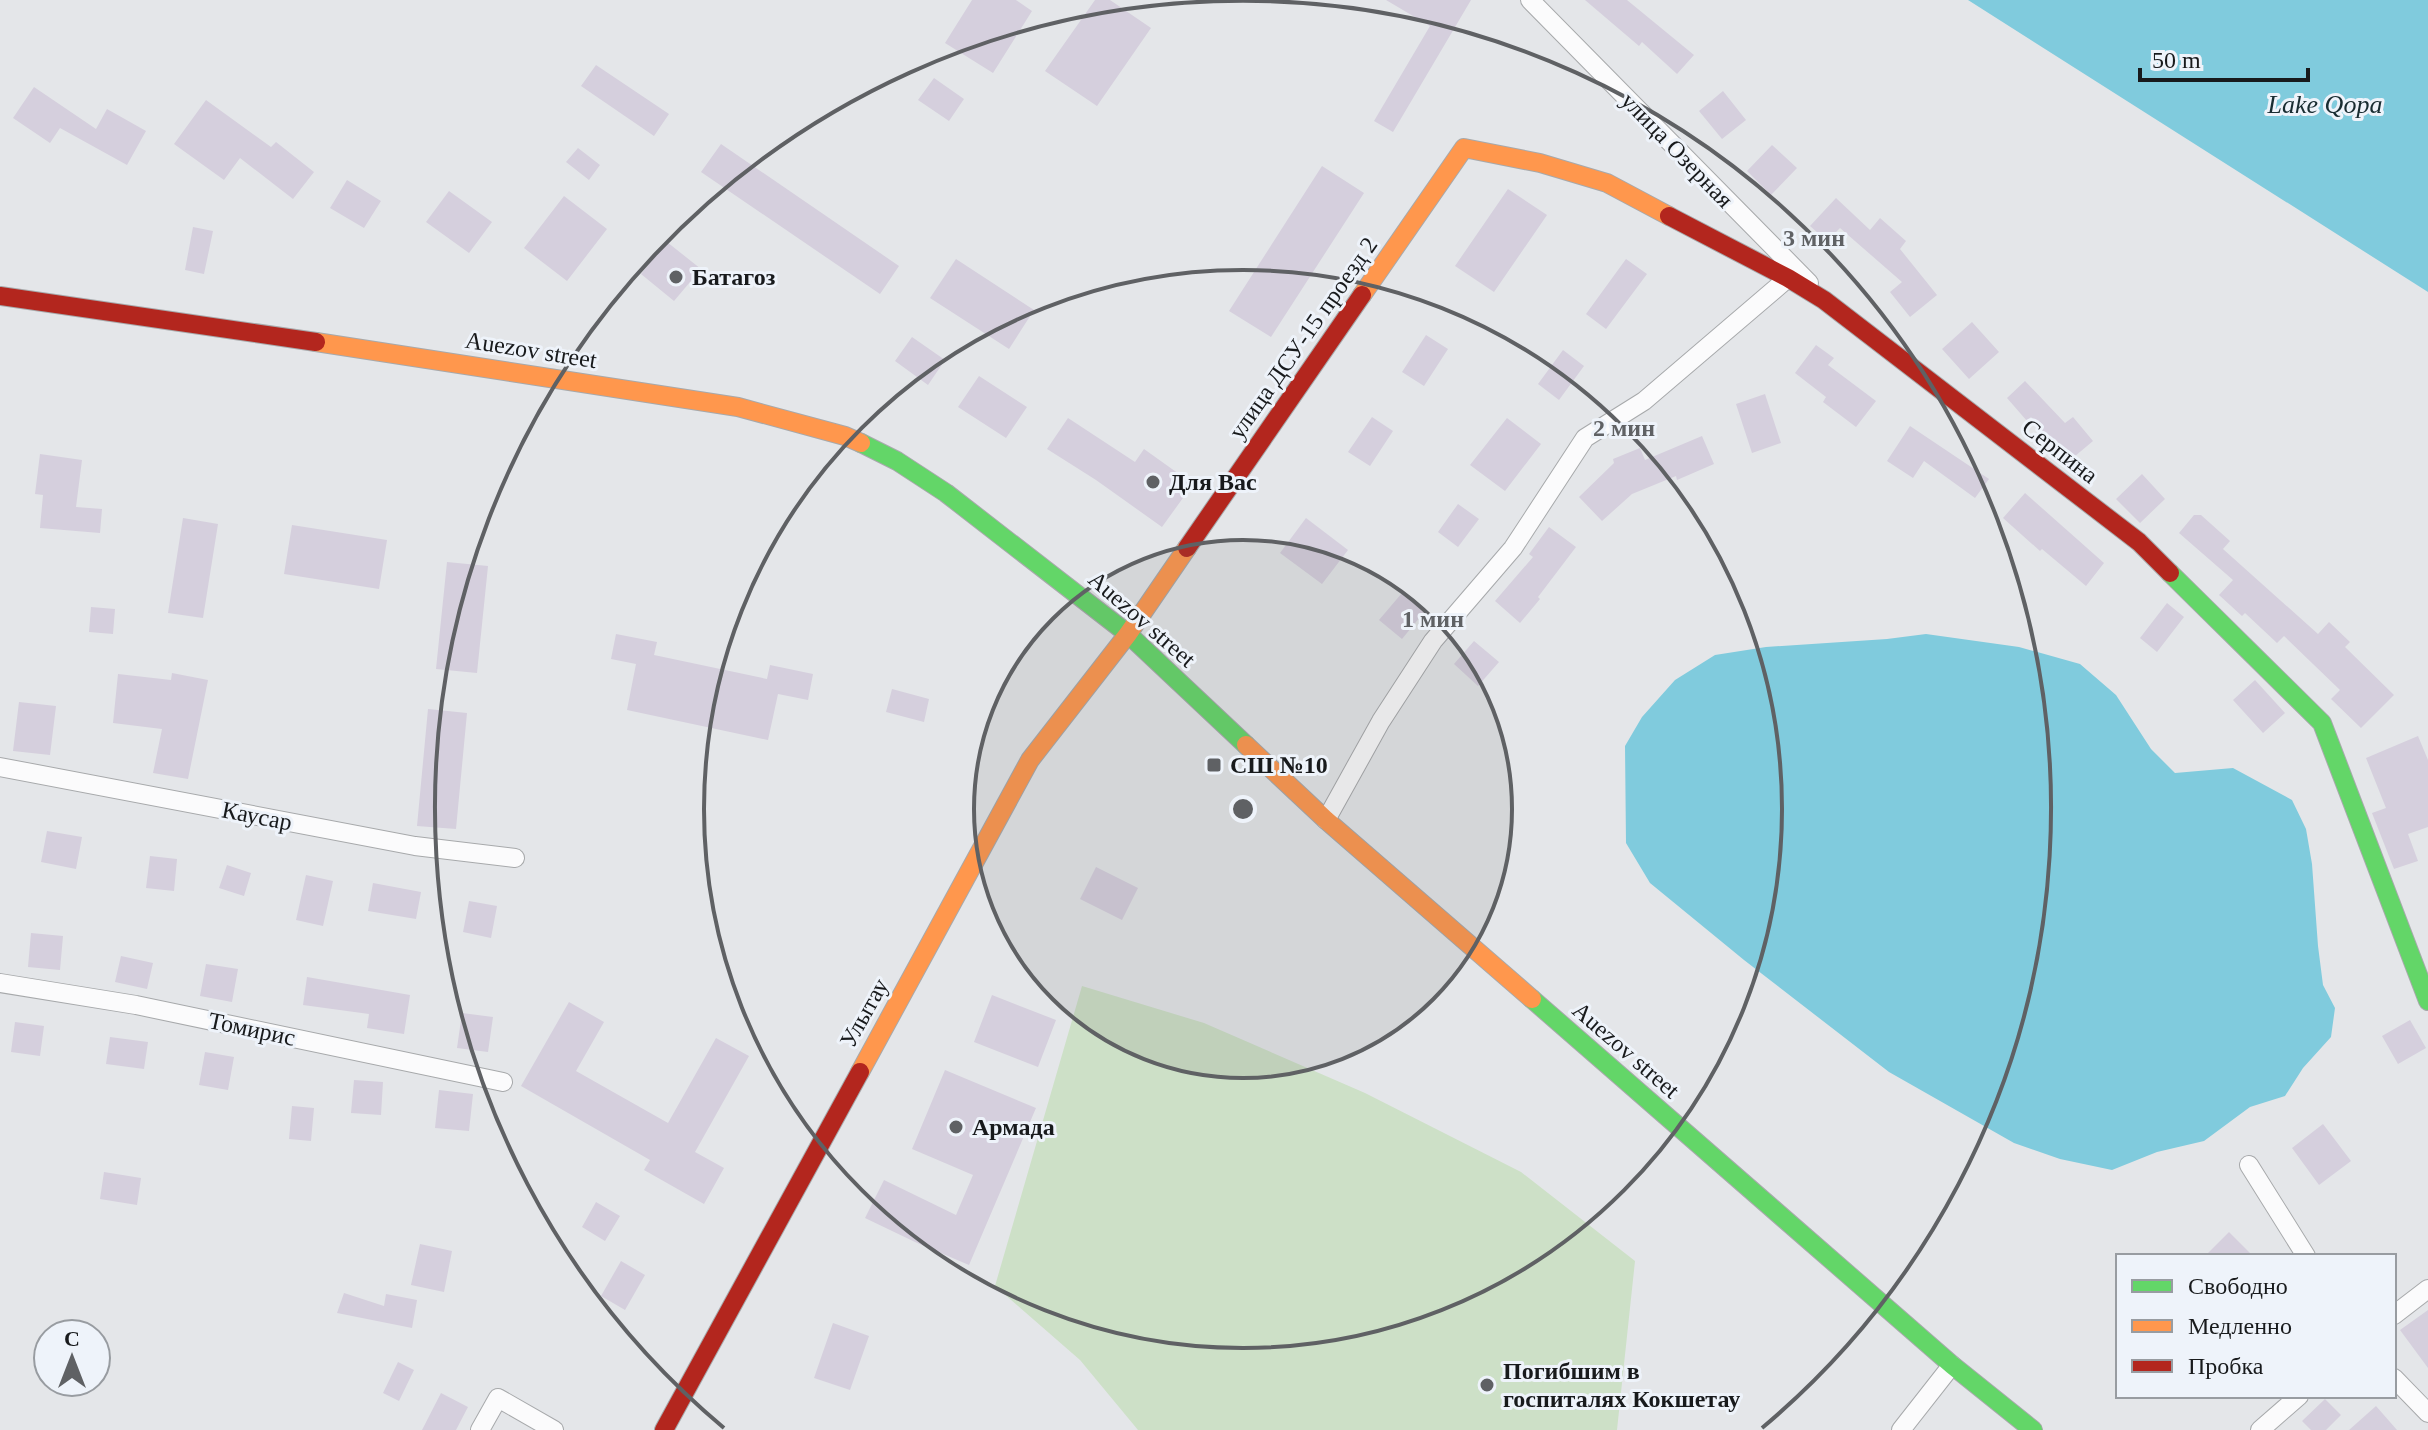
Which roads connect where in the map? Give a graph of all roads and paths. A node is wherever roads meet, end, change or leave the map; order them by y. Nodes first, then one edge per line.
1 (1530, 0) edge
2 (1464, 148) joint
3 (1788, 278) junction
4 (0, 296) edge
5 (1824, 300) junction
6 (1128, 634) junction
7 (0, 767) edge
8 (1326, 820) junction
9 (515, 858) dead end
10 (0, 983) edge
11 (2428, 1001) edge
12 (503, 1082) dead end
13 (2249, 1165) dead end
14 (2305, 1254) edge
15 (2428, 1289) edge
16 (2396, 1313) edge
17 (1952, 1365) junction
18 (2396, 1380) edge
19 (2297, 1398) edge
20 (2428, 1413) edge
21 (480, 1430) edge
22 (554, 1430) edge
23 (664, 1430) edge
24 (1901, 1430) edge
25 (2033, 1430) edge
26 (2260, 1430) edge

1 - 5 street, улица Озерная
2 - 3 street, Серпина
2 - 6 street, улица ДСУ-15 проезд 2
3 - 5 street, Серпина
3 - 8 street
4 - 6 street, Auezov street
5 - 11 street, Серпина
6 - 8 street, Auezov street
6 - 23 street, Улытау
7 - 9 street, Каусар
8 - 17 street, Auezov street
10 - 12 street, Томирис
13 - 14 street
15 - 16 street
17 - 24 street
17 - 25 street, Auezov street
18 - 20 street
19 - 26 street
21 - 22 street

